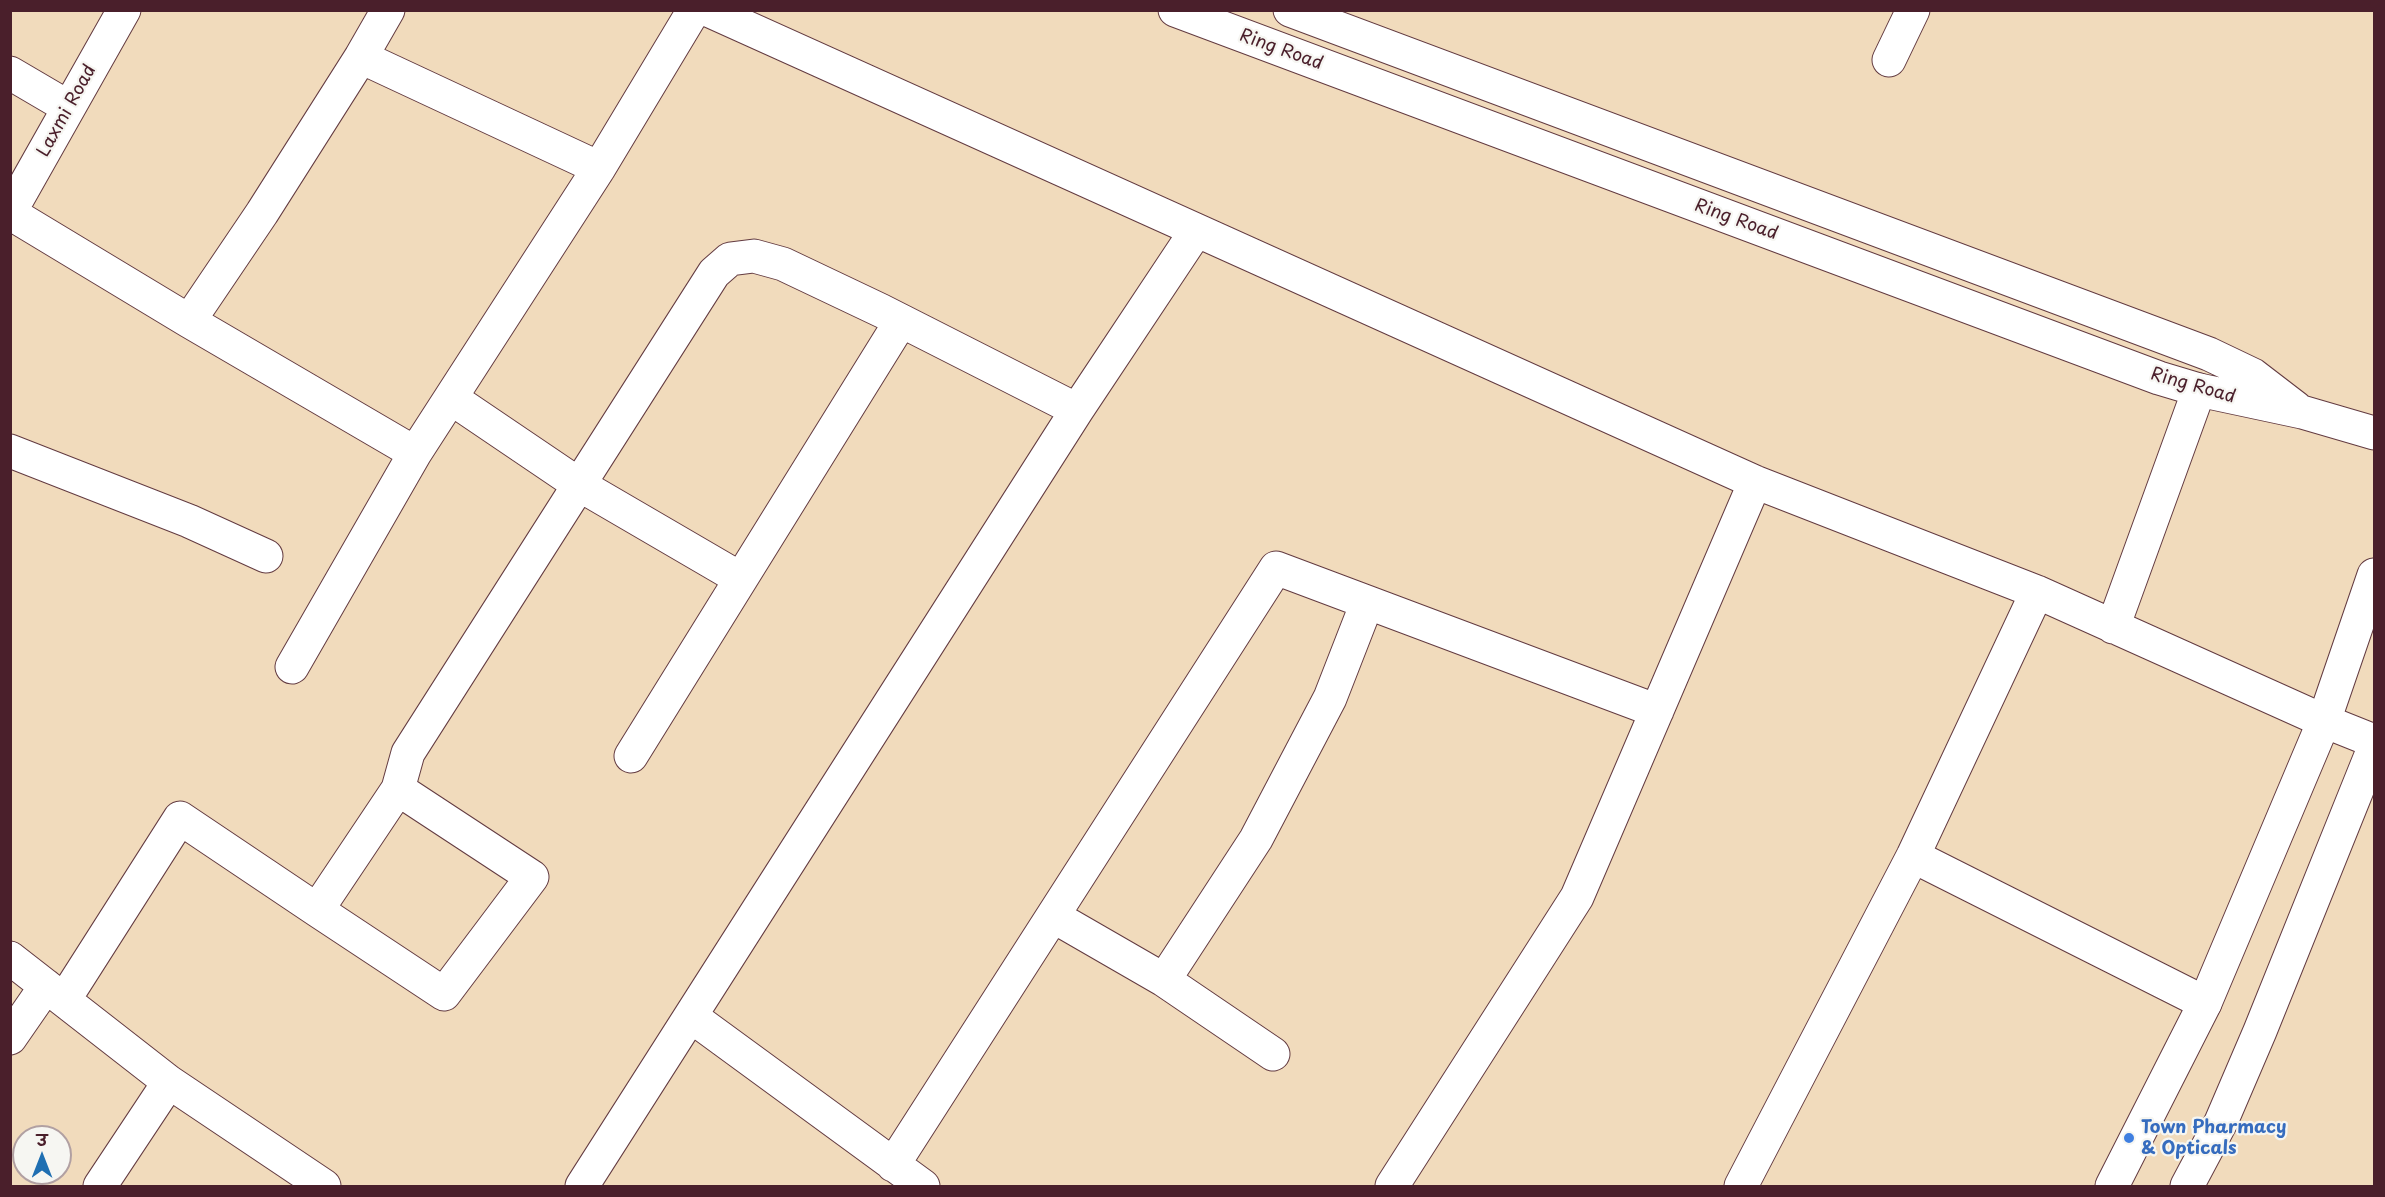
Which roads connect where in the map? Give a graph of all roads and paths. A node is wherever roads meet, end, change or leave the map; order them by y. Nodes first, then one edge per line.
1 (124, 10) edge
2 (387, 10) edge
3 (694, 10) edge
4 (708, 10) edge
5 (1175, 10) edge
6 (1290, 10) edge
7 (1913, 10) edge
8 (361, 57) junction
9 (1889, 60) dead end
10 (10, 73) edge
11 (68, 107) junction
12 (599, 168) junction
13 (10, 212) edge
14 (1196, 231) junction
15 (189, 321) junction
16 (901, 321) junction
17 (2199, 390) junction
18 (451, 398) junction
19 (1077, 410) junction
20 (2302, 412) junction
21 (2374, 433) edge
22 (10, 451) edge
23 (415, 453) junction
24 (1755, 482) junction
25 (578, 484) junction
26 (266, 556) dead end
27 (2374, 575) edge
28 (741, 579) junction
29 (2037, 592) junction
30 (1367, 603) junction
31 (2113, 627) junction
32 (292, 667) dead end
33 (1657, 711) junction
34 (2324, 721) junction
35 (2374, 741) edge
36 (2374, 747) edge
37 (631, 756) dead end
38 (398, 789) junction
39 (1913, 856) junction
40 (317, 910) junction
41 (1053, 916) junction
42 (10, 958) edge
43 (1164, 980) junction
44 (55, 993) junction
45 (2205, 1003) junction
46 (692, 1017) junction
47 (10, 1038) edge
48 (1273, 1054) dead end
49 (169, 1082) junction
50 (893, 1165) junction
51 (100, 1186) edge
52 (324, 1186) edge
53 (582, 1186) edge
54 (923, 1186) edge
55 (1392, 1186) edge
56 (1741, 1186) edge
57 (2112, 1186) edge
58 (2187, 1186) edge

1 - 11 street, Laxmi Road
2 - 8 street
3 - 12 street
4 - 14 street
5 - 17 street, Ring Road
6 - 20 street, Ring Road
7 - 9 street
8 - 12 street
8 - 15 street
10 - 11 street
11 - 13 street, Laxmi Road
12 - 18 street
13 - 15 street
14 - 19 street
14 - 24 street
15 - 23 street
16 - 19 street
16 - 25 street
16 - 28 street
17 - 20 street, Ring Road
17 - 31 street
18 - 23 street
18 - 25 street
19 - 46 street
20 - 21 street, Ring Road
22 - 26 street
23 - 32 street
24 - 29 street
24 - 33 street
25 - 28 street
25 - 38 street
27 - 34 street
28 - 37 street
29 - 31 street
29 - 39 street
30 - 33 street
30 - 41 street
30 - 43 street
31 - 34 street
33 - 55 street
34 - 35 street
34 - 45 street
36 - 58 street
38 - 40 street
38 - 40 street
39 - 45 street
39 - 56 street
40 - 44 street
41 - 43 street
41 - 50 street
42 - 44 street
43 - 48 street
44 - 47 street
44 - 49 street
45 - 57 street
46 - 50 street
46 - 53 street
49 - 51 street
49 - 52 street
50 - 54 street

